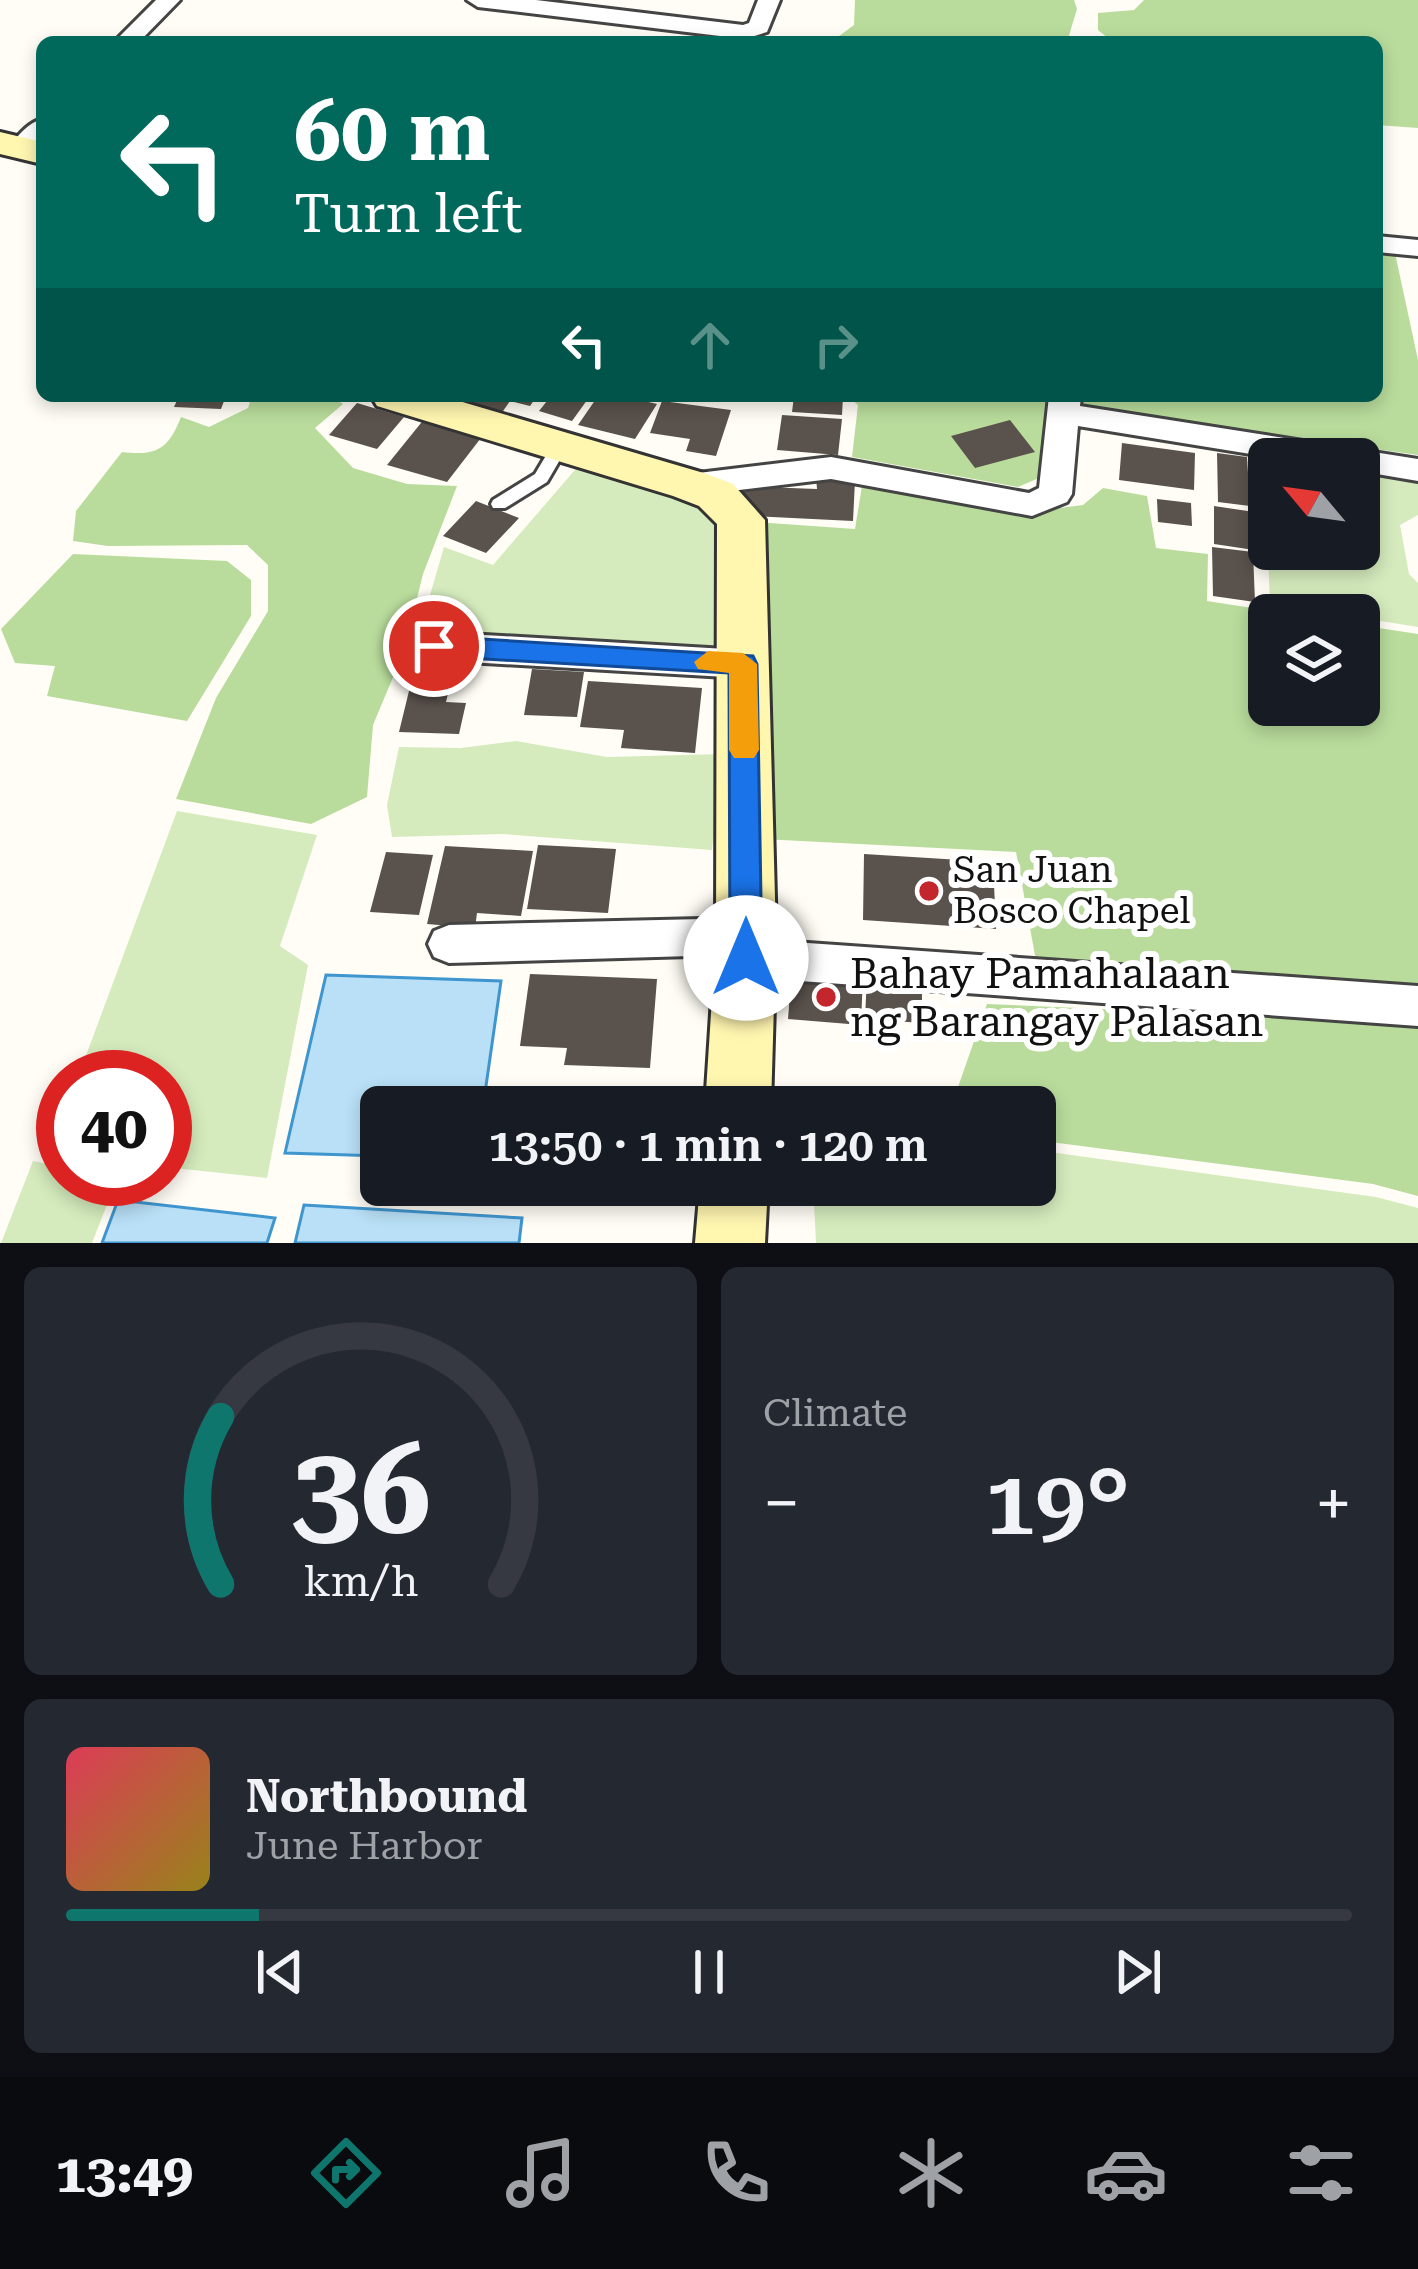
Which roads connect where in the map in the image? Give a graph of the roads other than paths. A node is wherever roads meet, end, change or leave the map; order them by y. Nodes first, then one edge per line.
1 (169, 0) edge
2 (478, 0) edge
3 (769, 0) edge
4 (626, 31) edge
5 (132, 36) edge
6 (1383, 245) edge
7 (1418, 248) edge
8 (414, 402) edge
9 (1065, 405) edge
10 (1248, 440) edge
11 (560, 446) junction
12 (1380, 464) edge
13 (1418, 470) edge
14 (690, 485) junction
15 (499, 504) dead end
16 (434, 646) dead end
17 (743, 664) junction
18 (449, 944) dead end
19 (746, 948) junction
20 (1418, 1006) edge
21 (739, 1086) edge
22 (733, 1206) edge
23 (730, 1243) edge

1 - 5 street
2 - 4 street
3 - 4 street
6 - 7 street
8 - 11 street
9 - 10 street
9 - 14 street
11 - 14 street
11 - 15 lane
12 - 13 street
14 - 17 street
16 - 17 street
17 - 19 street
18 - 19 street
19 - 20 street
19 - 21 street
22 - 23 street

